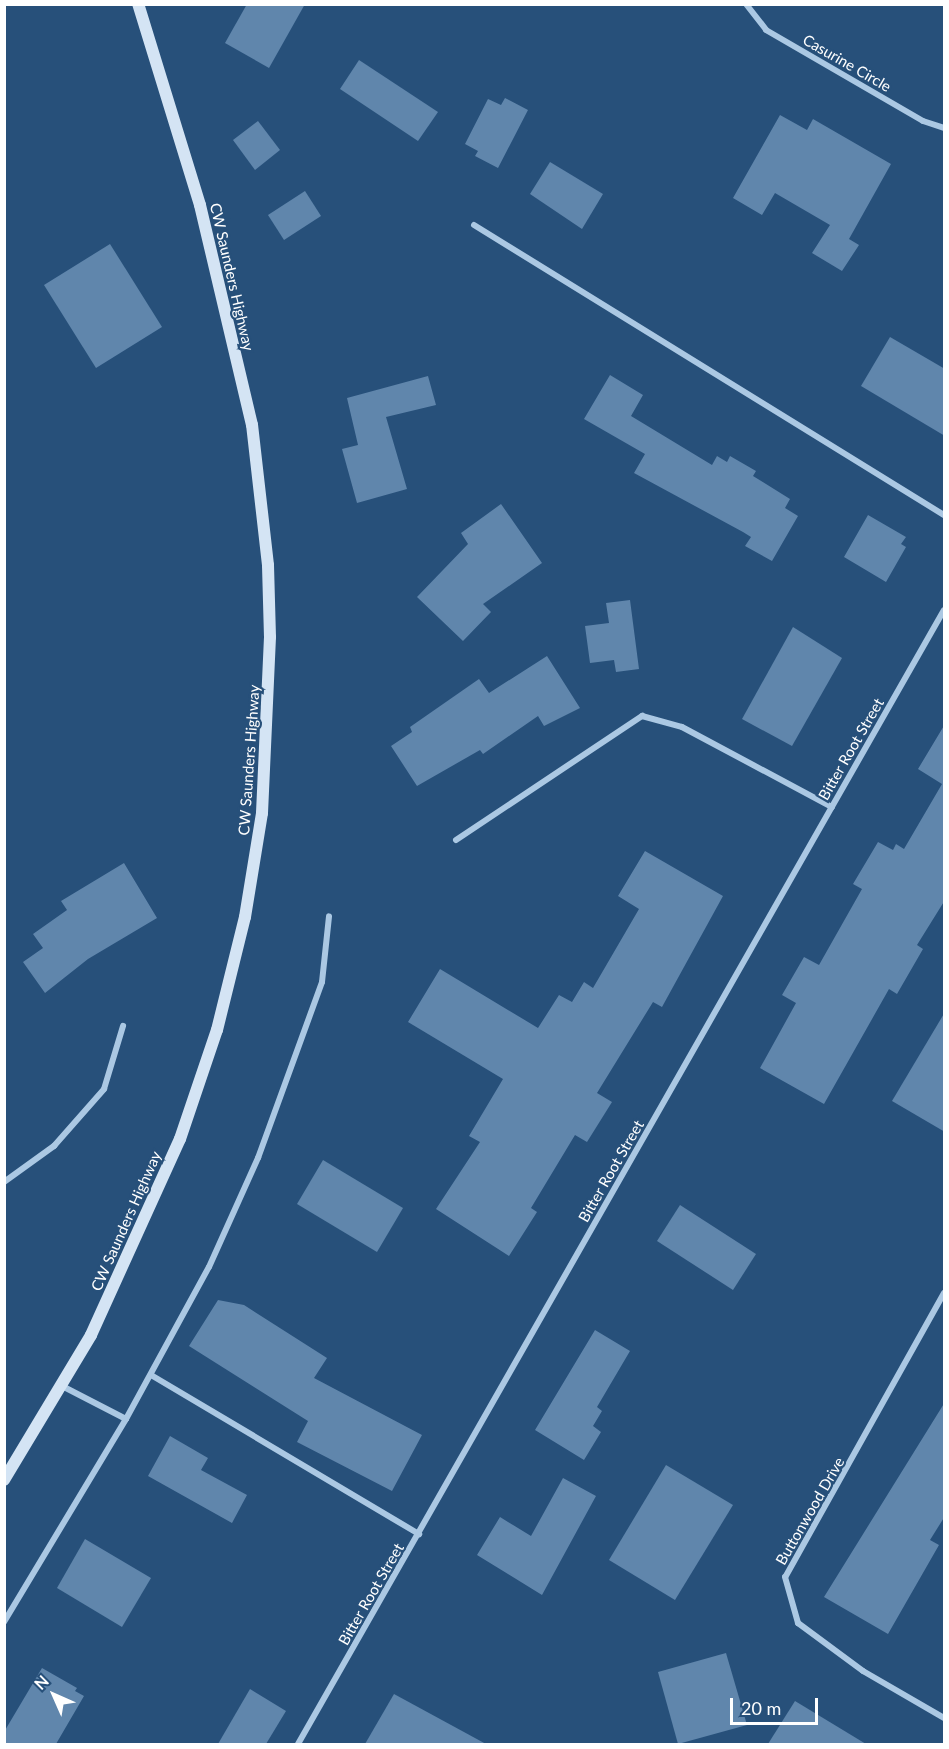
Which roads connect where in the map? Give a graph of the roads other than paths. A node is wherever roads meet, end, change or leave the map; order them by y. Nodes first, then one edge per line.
1 (138, 4) edge
2 (747, 4) edge
3 (945, 128) edge
4 (474, 225) dead end
5 (945, 515) edge
6 (945, 610) edge
7 (832, 807) junction
8 (456, 840) dead end
9 (329, 916) dead end
10 (123, 1026) dead end
11 (4, 1182) edge
12 (945, 1293) edge
13 (151, 1375) junction
14 (62, 1386) junction
15 (126, 1419) junction
16 (4, 1480) edge
17 (419, 1534) junction
18 (4, 1622) edge
19 (945, 1718) edge
20 (298, 1744) edge

1 - 14 main road, CW Saunders Highway
2 - 3 street, Casurine Circle
4 - 5 street
6 - 7 street, Bitter Root Street
7 - 8 street
7 - 17 street, Bitter Root Street
9 - 13 street
10 - 11 street
12 - 19 street, Buttonwood Drive
13 - 15 street
13 - 17 street
14 - 15 street
14 - 16 main road, CW Saunders Highway
15 - 18 street
17 - 20 street, Bitter Root Street

